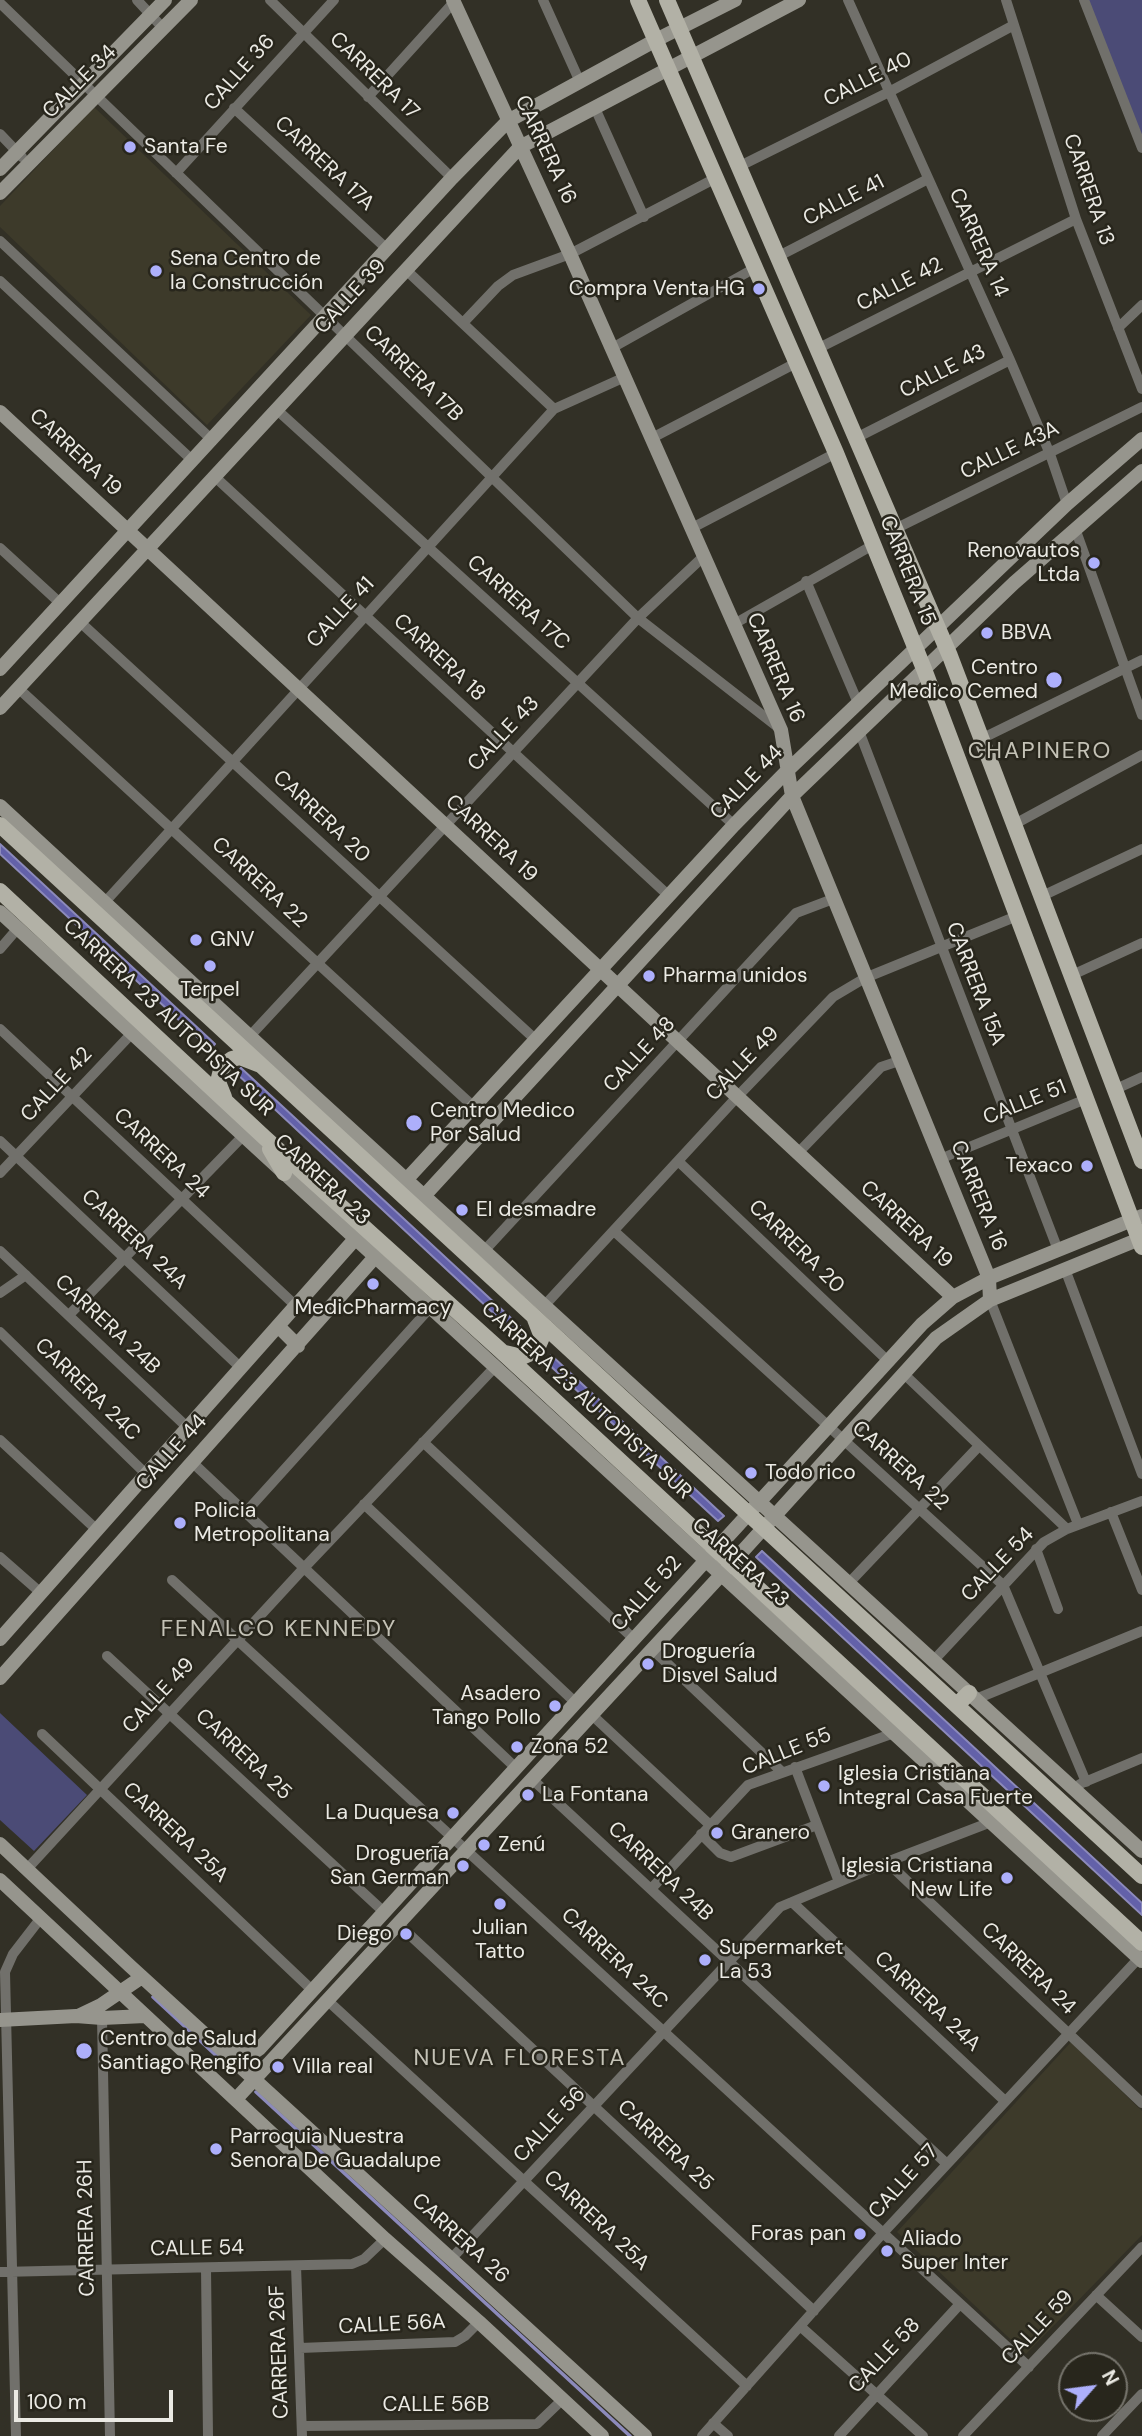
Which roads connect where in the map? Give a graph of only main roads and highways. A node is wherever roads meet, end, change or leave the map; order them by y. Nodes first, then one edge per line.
1 (638, 0) edge
2 (667, 0) edge
3 (0, 825) edge
4 (0, 891) edge
5 (266, 1068) junction
6 (230, 1106) junction
7 (264, 1137) junction
8 (1142, 1161) edge
9 (284, 1173) road end
10 (298, 1186) road end
11 (325, 1193) junction
12 (1137, 1218) edge
13 (1141, 1242) edge
14 (538, 1310) junction
15 (500, 1350) junction
16 (807, 1634) junction
17 (814, 1659) road end
18 (973, 1696) road end
19 (863, 1704) road end
20 (957, 1705) junction
21 (885, 1706) junction
22 (1142, 1876) edge
23 (1108, 1912) junction
24 (1115, 1936) road end
25 (1141, 1954) edge

1 - 12 main road, CARRERA 15
2 - 8 main road, CARRERA 15
3 - 5 main road, CARRERA 23 AUTOPISTA SUR
4 - 6 main road, CARRERA 23 AUTOPISTA SUR
5 - 6 main road
5 - 14 main road, CARRERA 23 AUTOPISTA SUR
6 - 7 main road, CARRERA 23 AUTOPISTA SUR
7 - 9 main road
7 - 11 main road, CARRERA 23 AUTOPISTA SUR
10 - 11 main road
11 - 15 main road, CARRERA 23 AUTOPISTA SUR
12 - 13 main road, CARRERA 15
14 - 15 main road
14 - 20 main road, CARRERA 23 AUTOPISTA SUR
15 - 16 main road, CARRERA 23 AUTOPISTA SUR
16 - 17 main road
16 - 21 main road, CARRERA 23 AUTOPISTA SUR
18 - 20 main road
19 - 21 main road
20 - 22 main road, CARRERA 23 AUTOPISTA SUR
21 - 23 main road, CARRERA 23 AUTOPISTA SUR
23 - 24 main road
23 - 25 main road, CARRERA 23 AUTOPISTA SUR

